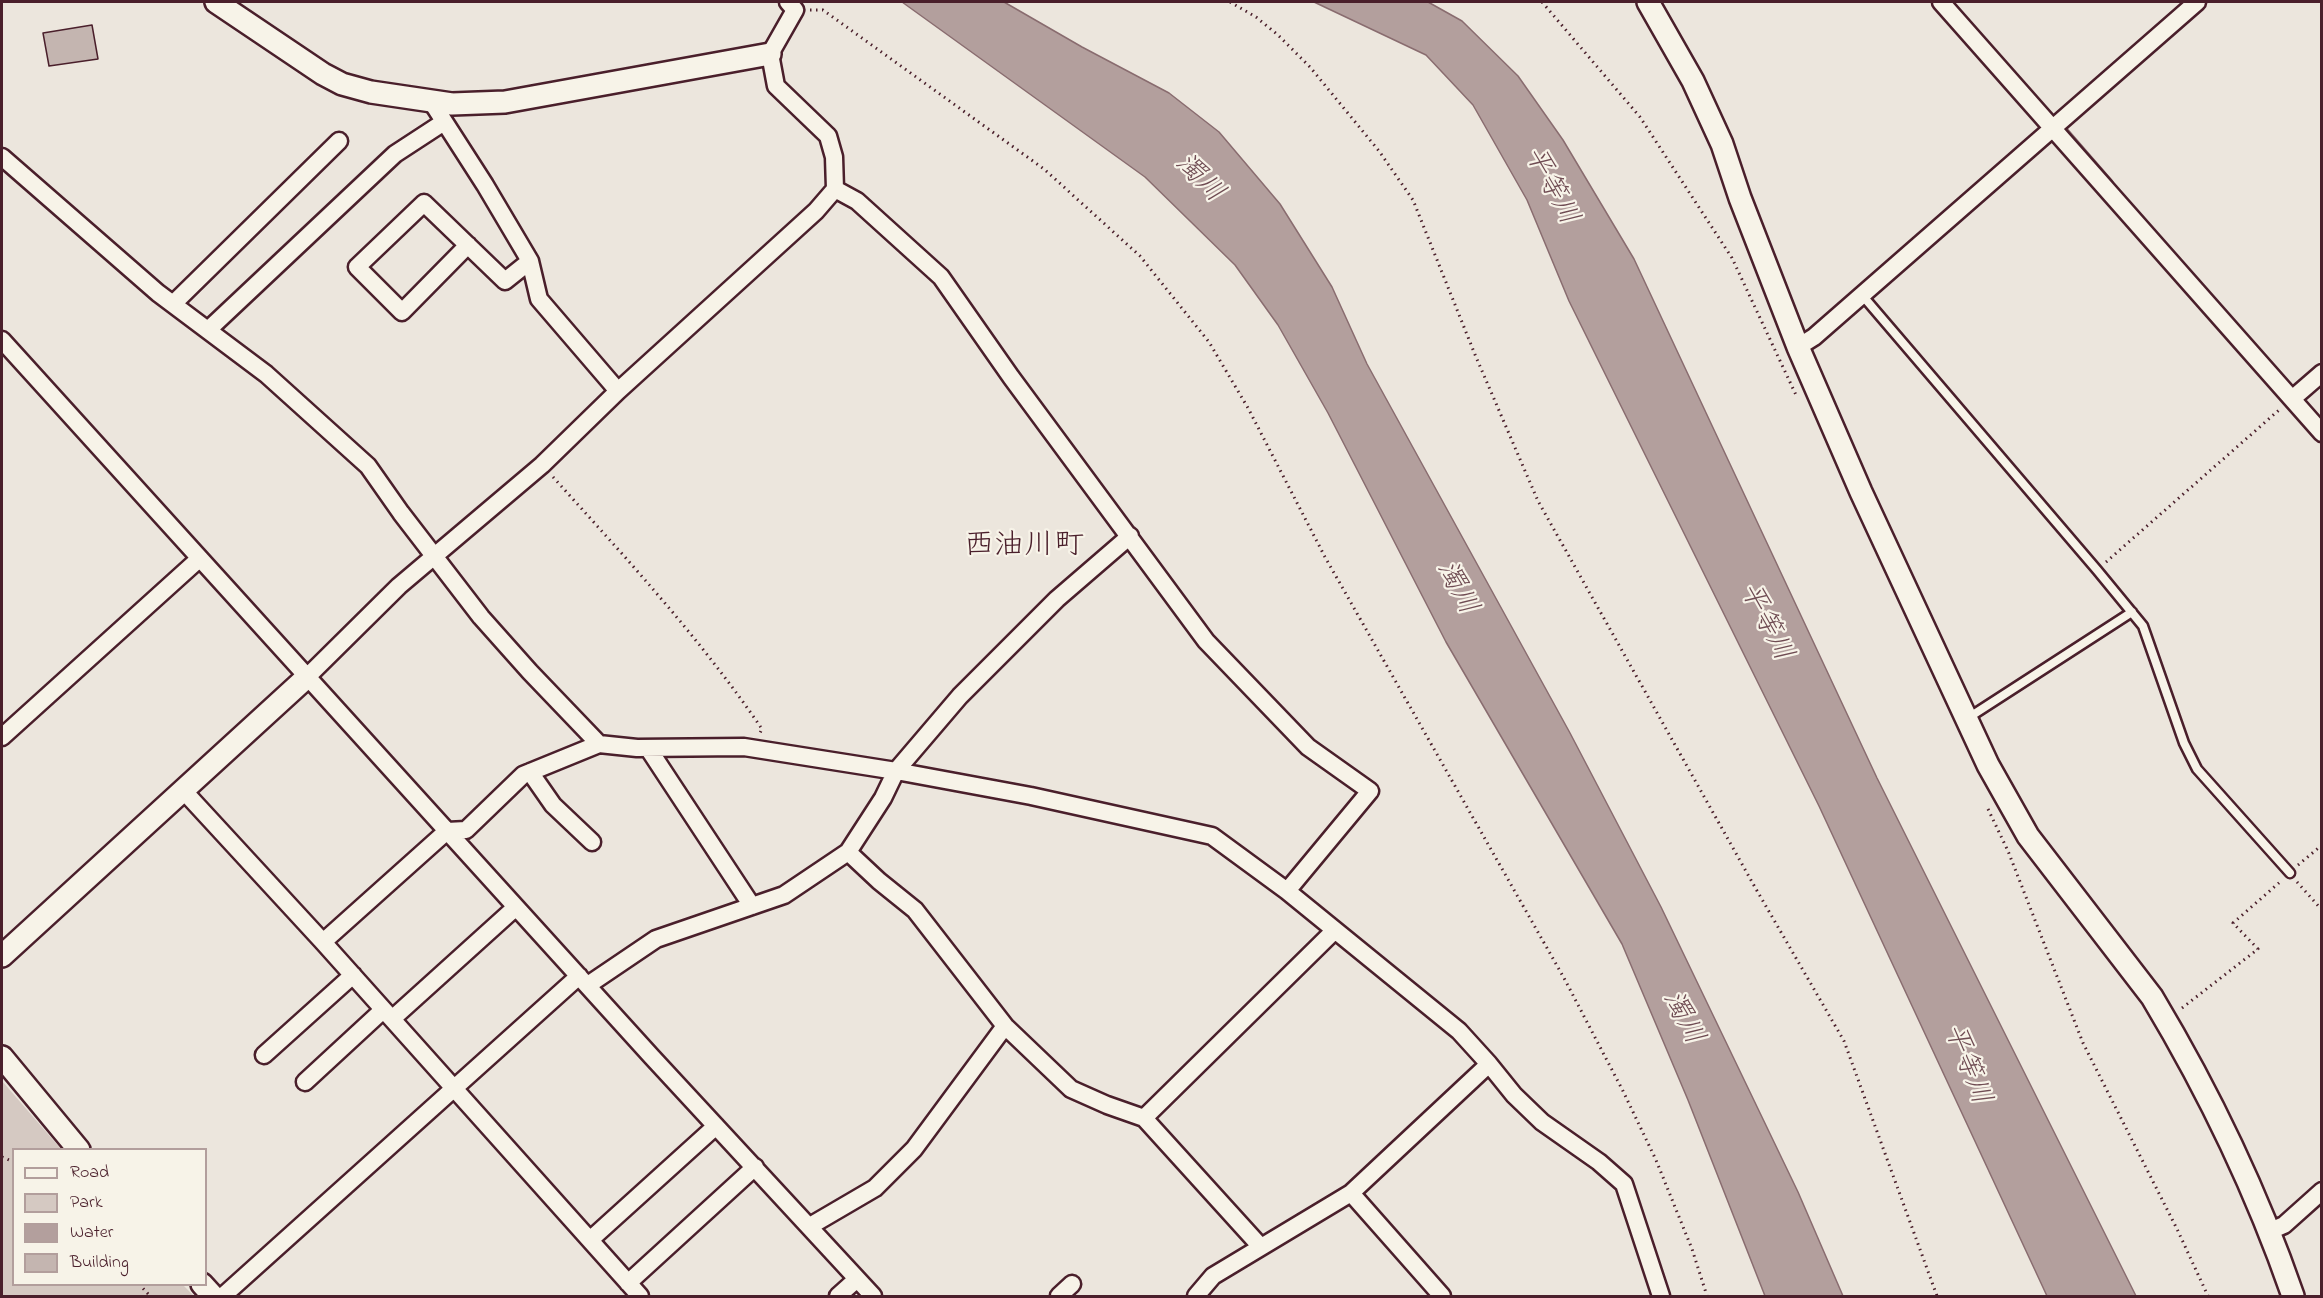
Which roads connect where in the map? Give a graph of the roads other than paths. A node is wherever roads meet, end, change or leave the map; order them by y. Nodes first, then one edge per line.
1 (216, 2) edge
2 (1648, 2) edge
3 (1941, 2) edge
4 (2197, 2) edge
5 (791, 6) edge
6 (770, 54) junction
7 (431, 101) junction
8 (444, 122) junction
9 (2053, 128) junction
10 (339, 141) dead end
11 (2, 157) edge
12 (836, 189) junction
13 (468, 245) junction
14 (530, 261) junction
15 (1862, 295) junction
16 (173, 304) junction
17 (208, 330) junction
18 (2, 340) edge
19 (1798, 347) junction
20 (2322, 373) edge
21 (618, 391) junction
22 (2292, 399) junction
23 (2322, 433) edge
24 (1130, 536) junction
25 (435, 557) junction
26 (199, 559) junction
27 (2132, 612) junction
28 (307, 677) junction
29 (1968, 719) junction
30 (2, 737) edge
31 (599, 744) junction
32 (648, 748) junction
33 (896, 771) junction
34 (530, 772) junction
35 (182, 789) junction
36 (447, 831) junction
37 (592, 842) dead end
38 (848, 852) junction
39 (2290, 873) road end
40 (1287, 891) junction
41 (752, 906) junction
42 (516, 907) junction
43 (1335, 930) junction
44 (323, 942) junction
45 (2, 956) edge
46 (353, 975) junction
47 (583, 980) junction
48 (388, 1015) junction
49 (1005, 1026) junction
50 (264, 1055) dead end
51 (2, 1057) edge
52 (1489, 1064) junction
53 (305, 1082) dead end
54 (453, 1089) junction
55 (1144, 1118) junction
56 (716, 1126) junction
57 (78, 1148) edge
58 (755, 1167) junction
59 (2322, 1191) edge
60 (1351, 1193) junction
61 (810, 1226) junction
62 (2270, 1231) junction
63 (590, 1240) junction
64 (1261, 1247) junction
65 (857, 1279) junction
66 (628, 1283) junction
67 (1072, 1284) dead end
68 (223, 1296) edge
69 (640, 1296) edge
70 (838, 1296) edge
71 (873, 1296) edge
72 (1059, 1296) edge
73 (1196, 1296) edge
74 (1442, 1296) edge
75 (1661, 1296) edge
76 (2293, 1296) edge

1 - 7 street
2 - 19 street
3 - 9 street
4 - 9 street
5 - 6 street
6 - 7 street
6 - 12 street
7 - 8 street
8 - 14 street
8 - 17 street
9 - 15 street
9 - 22 street
10 - 16 street
11 - 16 street
12 - 21 street
12 - 24 street
13 - 13 street
13 - 14 street
14 - 21 street
15 - 19 street
15 - 27 lane
16 - 17 street
17 - 25 street
18 - 26 street
19 - 29 street
20 - 22 street
21 - 25 street
22 - 23 street
24 - 33 street
24 - 40 street
25 - 28 street
25 - 31 street
26 - 28 street
26 - 30 street
27 - 29 lane
27 - 39 lane
28 - 35 street
28 - 36 street
29 - 62 street
31 - 32 street
31 - 34 street
32 - 33 street
32 - 41 street
33 - 38 street
33 - 40 street
34 - 36 street
34 - 37 street
35 - 44 street
35 - 45 street
36 - 42 street
36 - 44 street
38 - 41 street
38 - 49 street
40 - 43 street
41 - 47 street
42 - 47 street
42 - 48 street
43 - 52 street
43 - 55 street
44 - 46 street
46 - 48 street
46 - 50 street
47 - 54 street
47 - 56 street
48 - 53 street
48 - 54 street
49 - 55 street
49 - 61 street
51 - 57 street
52 - 60 street
52 - 75 street
54 - 63 street
54 - 68 street
55 - 64 street
56 - 58 street
56 - 63 street
58 - 61 street
58 - 66 street
59 - 62 street
60 - 64 street
60 - 74 street
61 - 65 street
62 - 76 street
63 - 66 street
64 - 73 street
65 - 70 street
65 - 71 street
66 - 69 street
67 - 72 street

